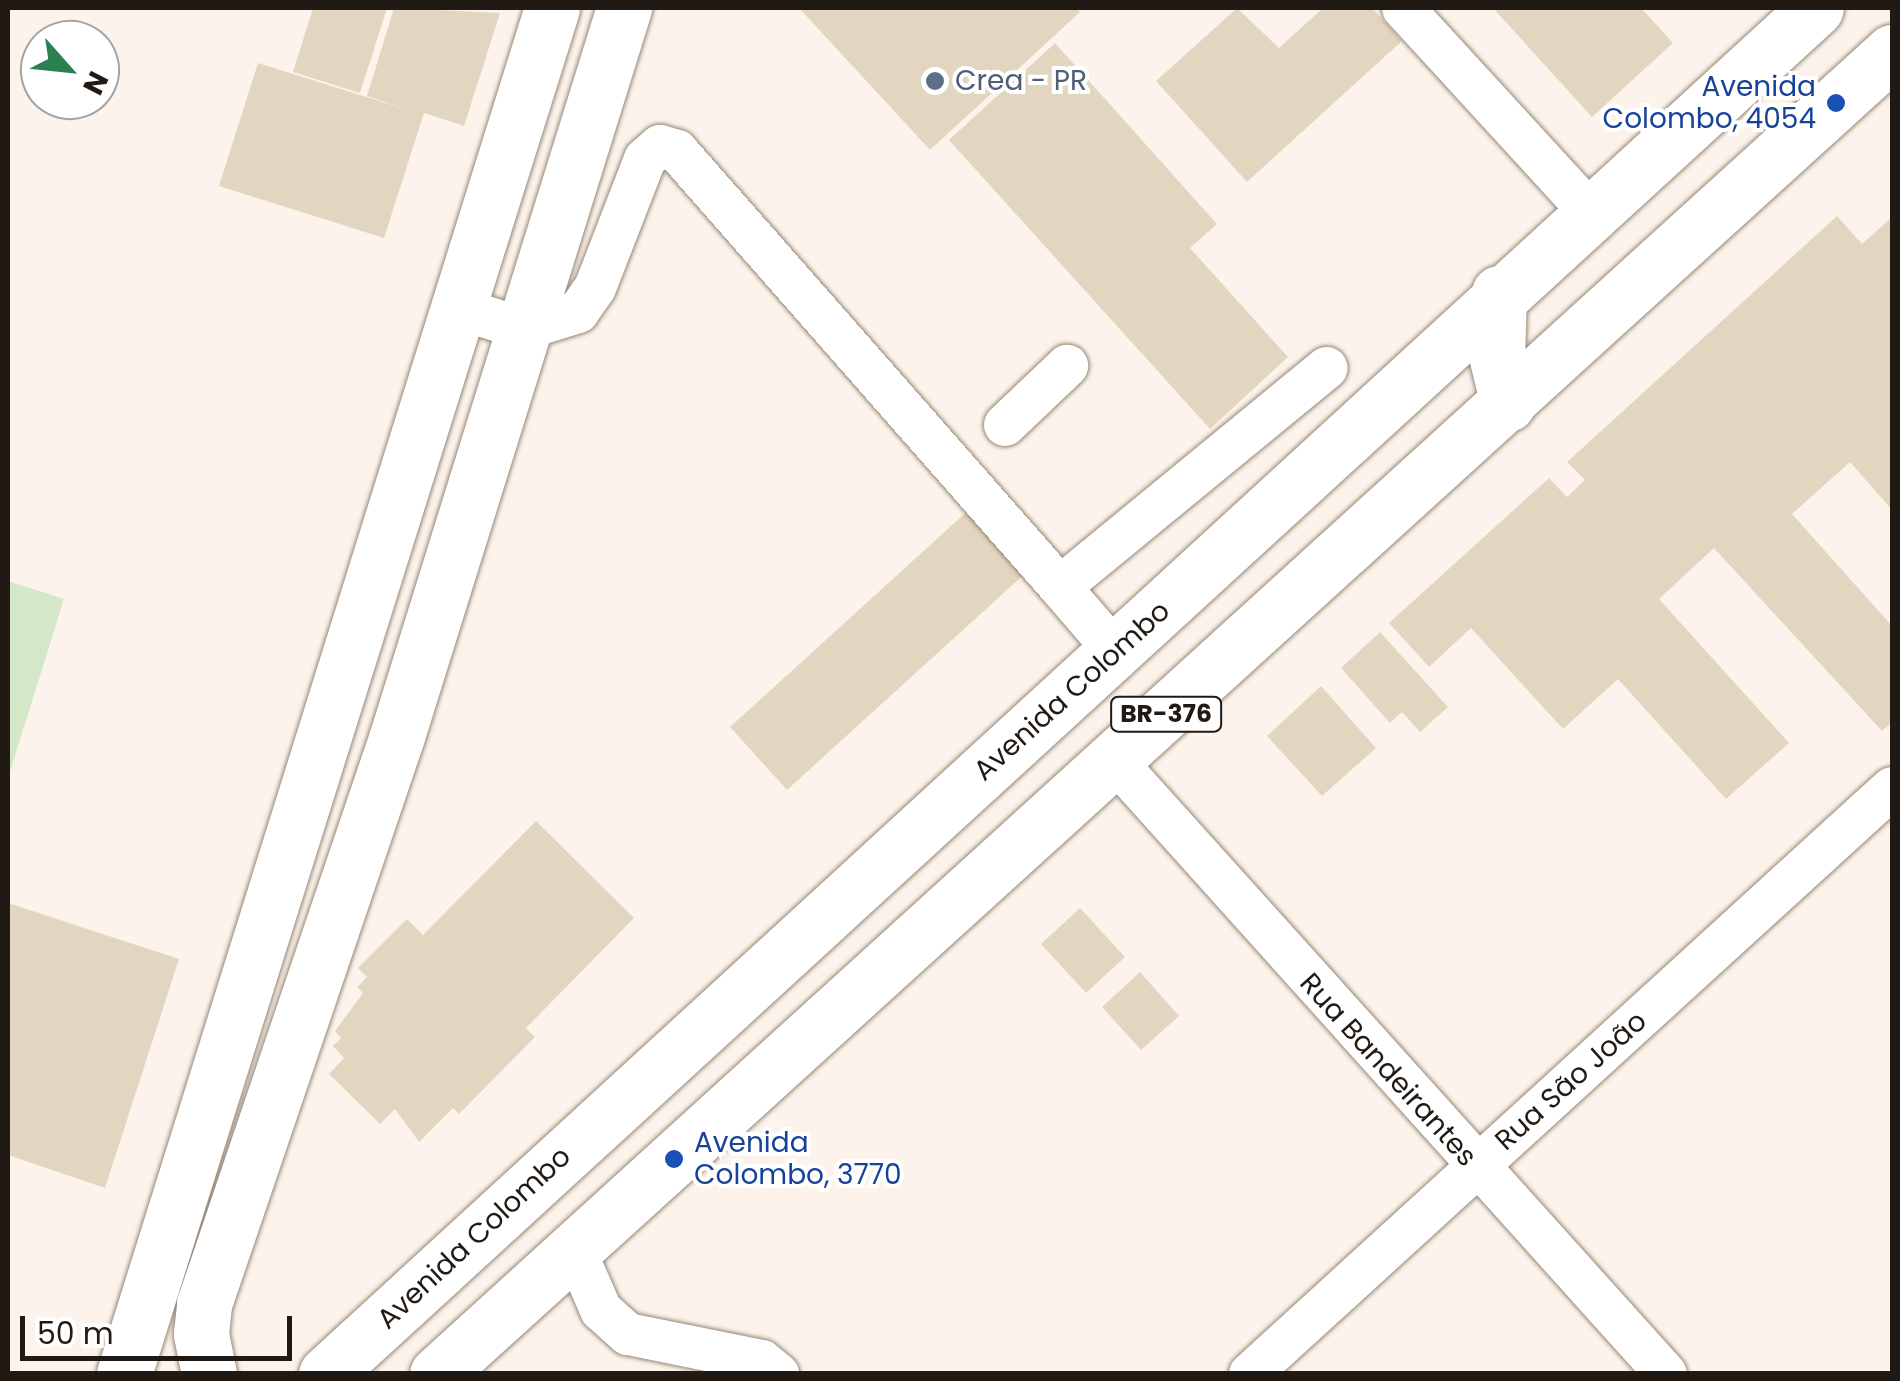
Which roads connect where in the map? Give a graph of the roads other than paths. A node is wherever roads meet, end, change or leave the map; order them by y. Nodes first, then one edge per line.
1 (552, 8) edge
2 (624, 8) edge
3 (1404, 8) edge
4 (1816, 8) edge
5 (1892, 52) edge
6 (1590, 212) junction
7 (1499, 293) junction
8 (458, 308) junction
9 (524, 329) junction
10 (1067, 366) dead end
11 (1327, 368) dead end
12 (1508, 404) junction
13 (1005, 425) dead end
14 (1060, 587) junction
15 (1116, 652) junction
16 (346, 664) junction
17 (413, 685) junction
18 (1114, 761) junction
19 (1892, 788) edge
20 (609, 1114) junction
21 (1475, 1169) junction
22 (574, 1248) junction
23 (124, 1374) edge
24 (208, 1374) edge
25 (326, 1374) edge
26 (437, 1374) edge
27 (778, 1374) edge
28 (1250, 1374) edge
29 (1666, 1374) edge

1 - 8 main road
2 - 9 main road
3 - 6 street
4 - 6 main road, Avenida Colombo / BR-376
5 - 12 main road, BR-376
6 - 7 main road, Avenida Colombo / BR-376
7 - 12 main road
7 - 15 main road, Avenida Colombo / BR-376
8 - 9 street
8 - 16 main road
9 - 14 street
9 - 17 main road
10 - 13 street
11 - 14 street
12 - 18 main road, BR-376
14 - 15 street
15 - 20 main road, Avenida Colombo / BR-376
16 - 17 main road
16 - 23 main road
17 - 24 main road
18 - 21 street, Rua Bandeirantes
18 - 22 main road, BR-376
19 - 21 street, Rua São João
20 - 22 main road
20 - 25 main road, Avenida Colombo / BR-376
21 - 28 street, Rua São João
21 - 29 street, Rua Bandeirantes
22 - 26 main road, BR-376
22 - 27 street

